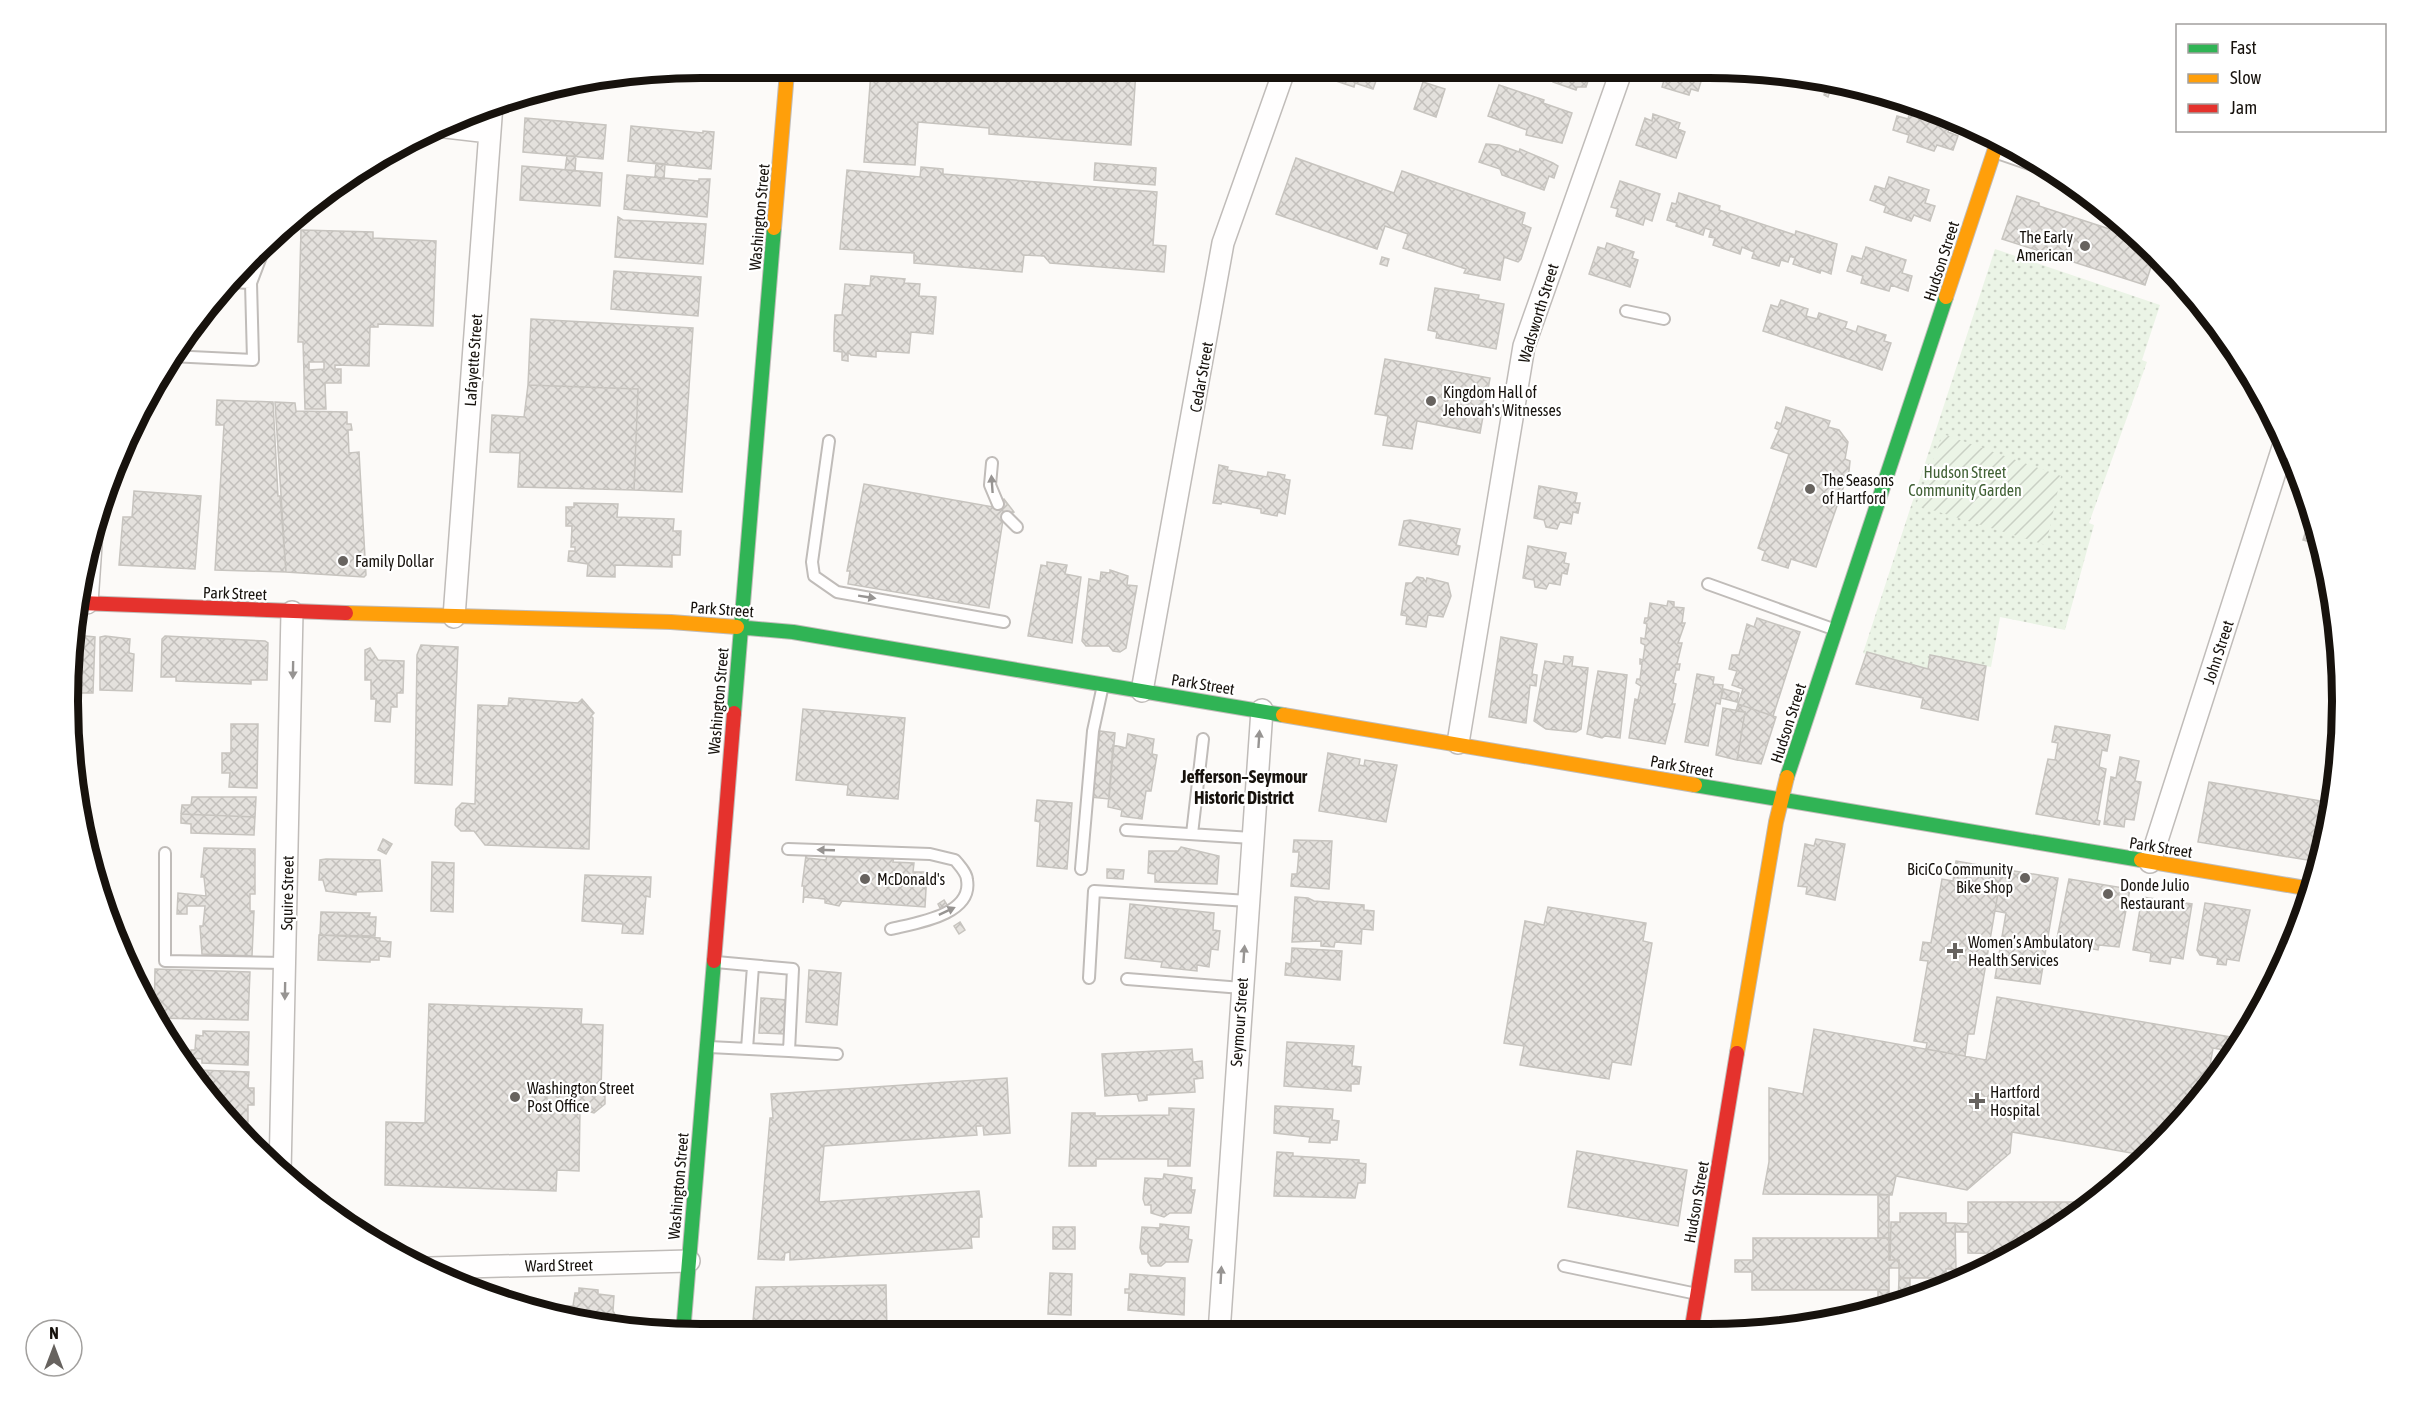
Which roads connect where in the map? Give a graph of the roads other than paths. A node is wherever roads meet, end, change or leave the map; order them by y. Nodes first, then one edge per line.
1 (787, 78) edge
2 (1281, 78) edge
3 (1619, 78) edge
4 (491, 115) edge
5 (456, 128) edge
6 (489, 132) junction
7 (1995, 147) edge
8 (259, 261) edge
9 (240, 282) edge
10 (251, 282) junction
11 (1626, 311) dead end
12 (1664, 320) dead end
13 (183, 355) edge
14 (829, 441) dead end
15 (2281, 454) edge
16 (992, 463) dead end
17 (998, 504) dead end
18 (1007, 517) dead end
19 (1017, 527) dead end
20 (1708, 585) dead end
21 (86, 603) edge
22 (292, 612) junction
23 (454, 617) junction
24 (1005, 622) dead end
25 (741, 627) junction
26 (1836, 630) junction
27 (1103, 685) junction
28 (1142, 691) junction
29 (1262, 710) junction
30 (1203, 739) dead end
31 (1458, 743) junction
32 (1782, 800) junction
33 (1126, 831) dead end
34 (1192, 834) junction
35 (1252, 838) junction
36 (788, 849) dead end
37 (165, 853) dead end
38 (2150, 862) junction
39 (1081, 868) dead end
40 (2303, 888) edge
41 (1248, 901) junction
42 (891, 929) dead end
43 (713, 962) junction
44 (286, 963) junction
45 (753, 966) junction
46 (1089, 978) dead end
47 (1127, 979) dead end
48 (1242, 988) junction
49 (706, 1047) junction
50 (747, 1049) junction
51 (789, 1051) junction
52 (837, 1054) dead end
53 (280, 1160) edge
54 (689, 1261) junction
55 (1564, 1266) dead end
56 (442, 1268) edge
57 (1697, 1294) junction
58 (684, 1324) edge
59 (1220, 1324) edge
60 (1692, 1324) edge

1 - 25 main road, Washington Street
2 - 28 street, Cedar Street
3 - 31 street, Wadsworth Street
4 - 6 street, Lafayette Street
5 - 6 street
6 - 23 street, Lafayette Street
7 - 26 main road, Hudson Street
8 - 10 lane
9 - 10 lane
10 - 13 lane
11 - 12 lane
14 -> 24 lane
15 - 38 street, John Street
17 -> 16 lane
18 - 19 lane
20 - 26 lane
21 - 22 main road, Park Street
22 - 23 main road, Park Street
22 -> 44 street, Squire Street
23 - 25 main road, Park Street
25 - 27 main road, Park Street
25 - 43 main road, Washington Street
26 - 32 main road, Hudson Street
27 - 28 main road, Park Street
27 - 39 lane
28 - 29 main road, Park Street
29 - 31 main road, Park Street
35 -> 29 street, Seymour Street
30 - 34 lane
31 - 32 main road, Park Street
32 - 38 main road, Park Street
32 - 57 main road, Hudson Street
33 - 34 lane
34 - 35 lane
35 - 41 street, Seymour Street
42 -> 36 lane
37 - 44 lane
38 - 40 main road, Park Street
41 - 46 lane
48 -> 41 street, Seymour Street
43 - 45 lane
43 - 49 main road, Washington Street
44 -> 53 street, Squire Street
45 - 50 lane
45 - 51 lane
47 - 48 lane
59 -> 48 street, Seymour Street
49 - 50 lane
49 - 54 main road, Washington Street
50 - 51 lane
51 - 52 lane
54 - 56 street, Ward Street
54 - 58 main road, Washington Street
55 - 57 lane
57 - 60 main road, Hudson Street

